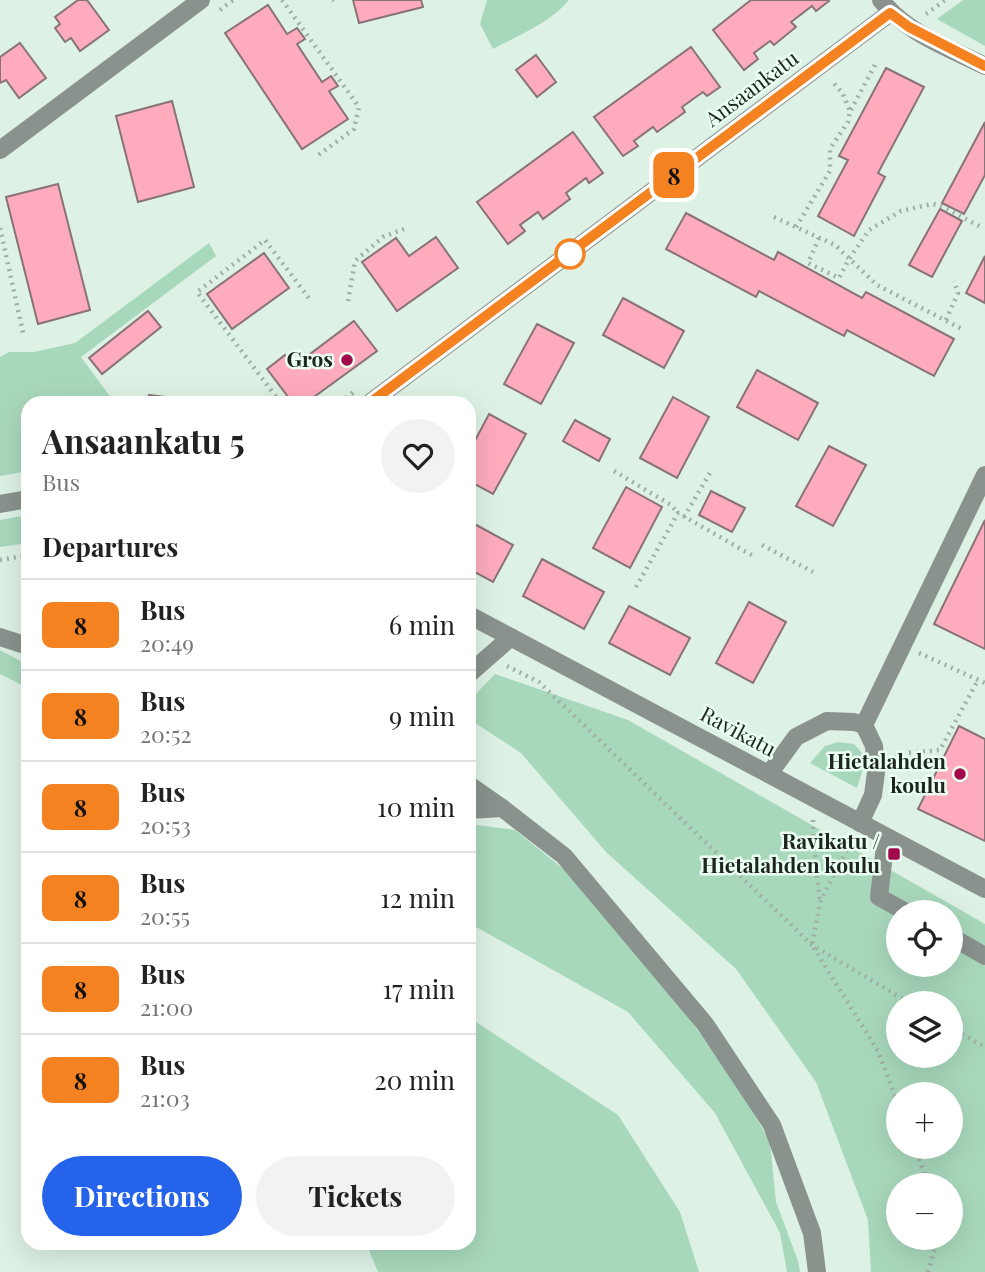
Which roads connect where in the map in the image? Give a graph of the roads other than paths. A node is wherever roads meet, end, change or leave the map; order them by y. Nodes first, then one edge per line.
1 (201, 0) edge
2 (886, 6) edge
3 (985, 66) edge
4 (0, 150) edge
5 (379, 396) edge
6 (985, 475) edge
7 (21, 500) edge
8 (0, 505) edge
9 (476, 619) edge
10 (0, 637) edge
11 (511, 637) junction
12 (21, 644) edge
13 (476, 668) edge
14 (864, 725) junction
15 (769, 774) junction
16 (476, 790) edge
17 (502, 808) junction
18 (476, 810) edge
19 (860, 823) junction
20 (887, 837) junction
21 (985, 889) edge
22 (886, 901) edge
23 (963, 943) edge
24 (985, 956) edge
25 (817, 1272) edge

1 - 4 street
2 - 3 street
2 - 5 street, Ansaankatu
6 - 14 street
7 - 8 street
9 - 11 street, Ravikatu
10 - 12 street
11 - 13 street
11 - 15 street, Ravikatu
14 - 15 street
14 - 19 street
15 - 19 street, Ravikatu
16 - 17 street
17 - 18 street
17 - 25 street
19 - 20 street, Ravikatu
20 - 21 street, Ravikatu
20 - 22 street
23 - 24 street

